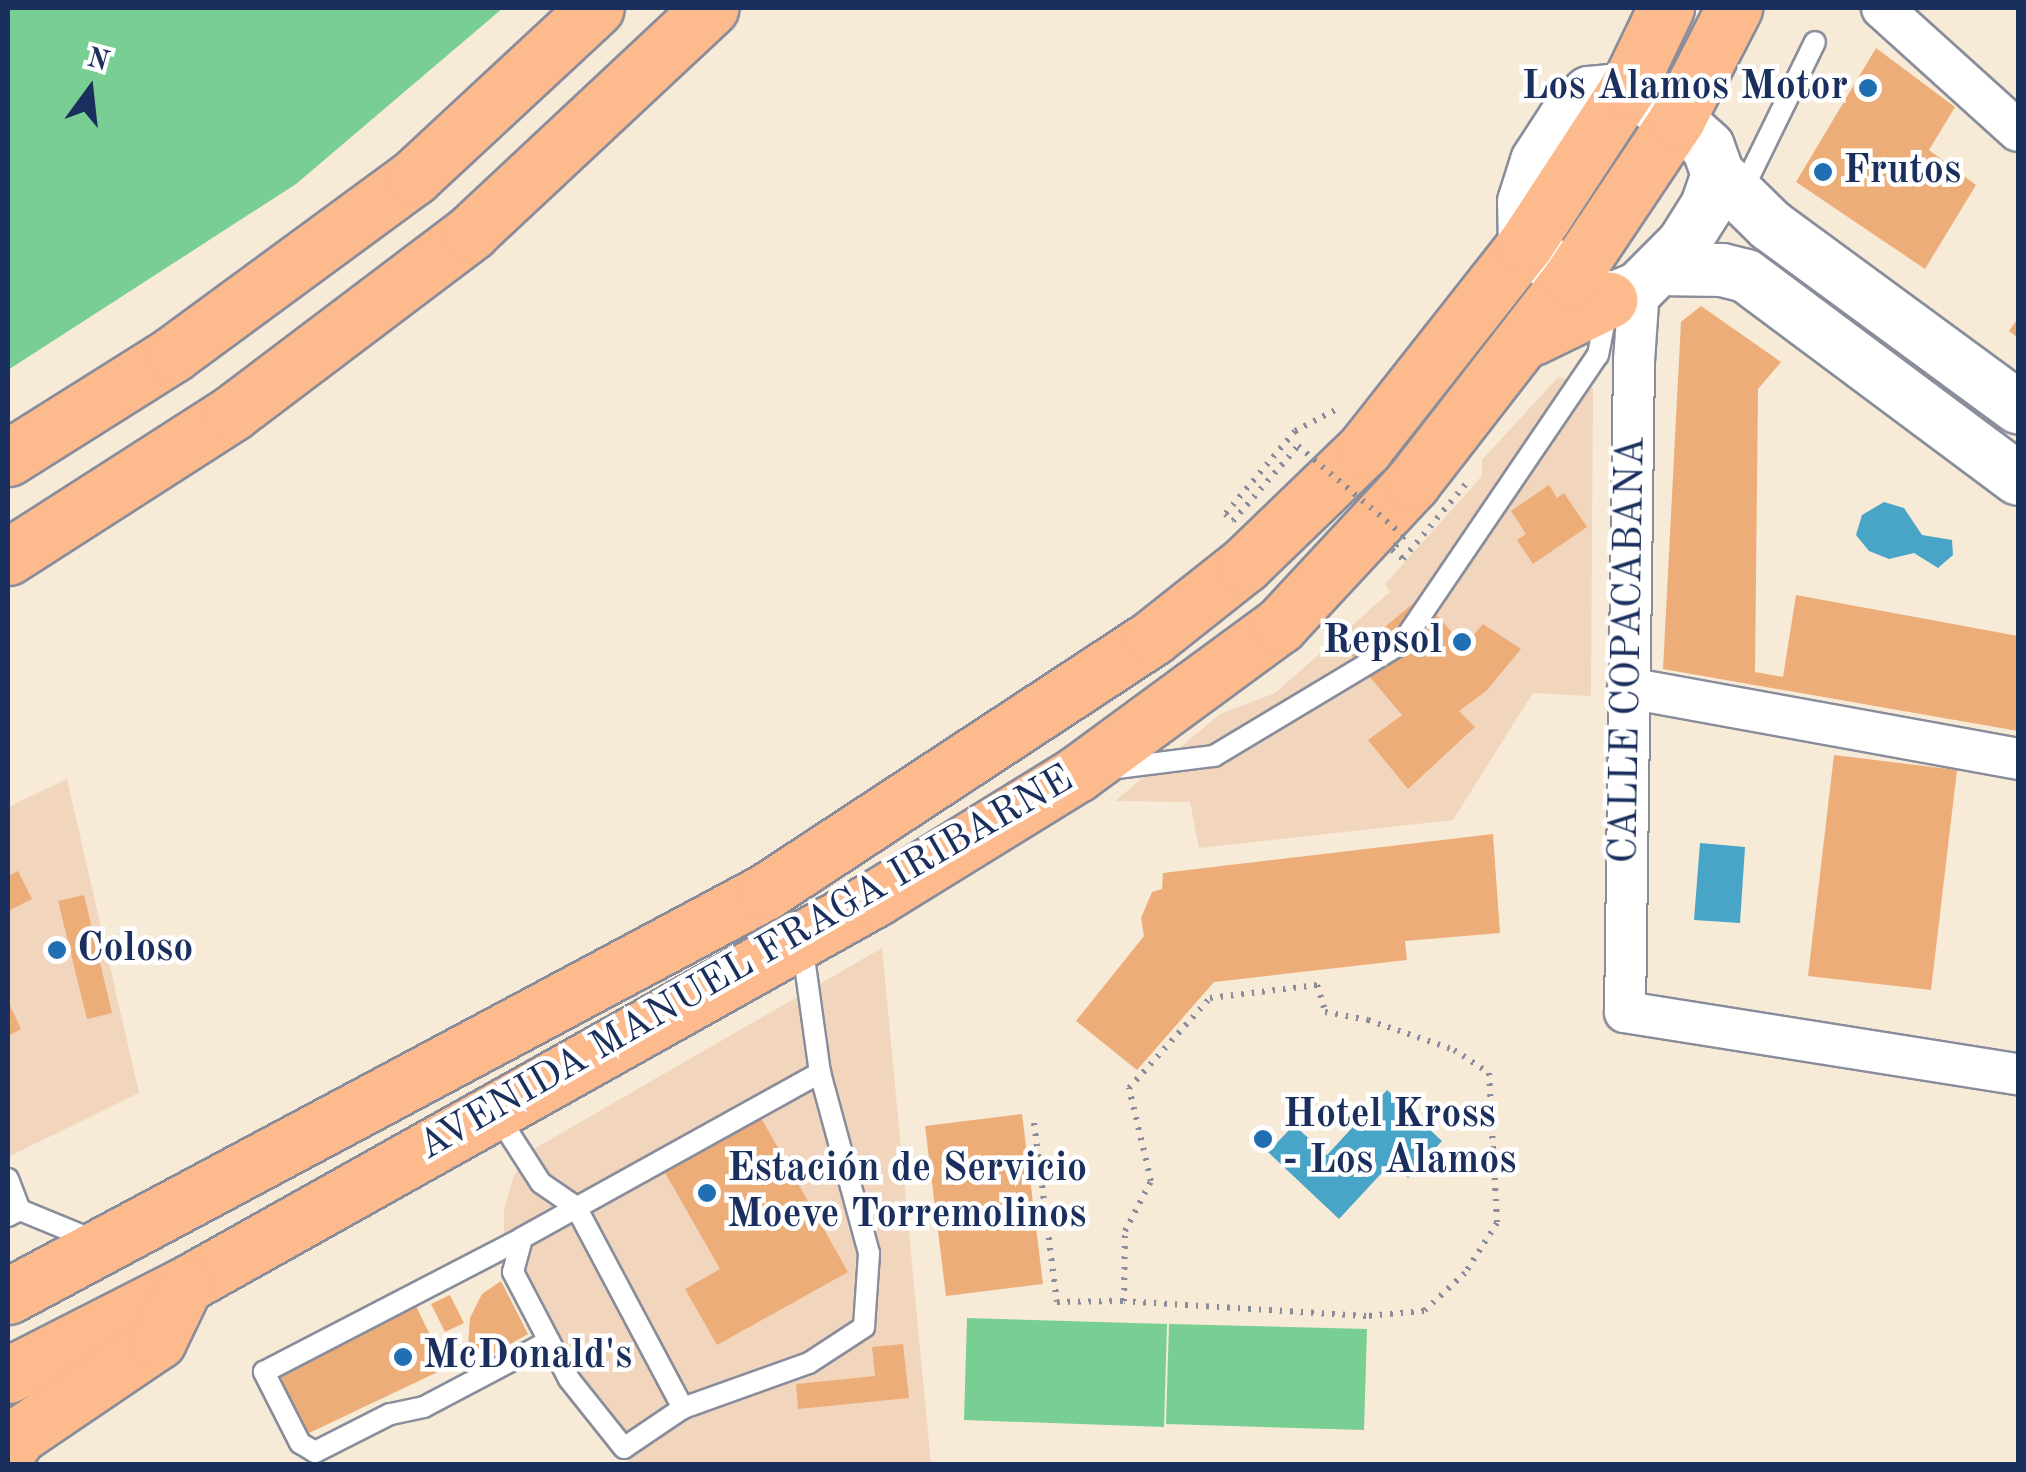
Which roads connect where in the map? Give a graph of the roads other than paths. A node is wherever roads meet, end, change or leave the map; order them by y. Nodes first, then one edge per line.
1 (596, 8) edge
2 (710, 8) edge
3 (1641, 8) edge
4 (1666, 8) edge
5 (1754, 8) edge
6 (1891, 10) edge
7 (1722, 30) edge
8 (1815, 42) dead end
9 (1608, 91) junction
10 (1677, 119) junction
11 (2018, 131) edge
12 (1742, 198) junction
13 (1525, 224) junction
14 (1722, 270) junction
15 (1620, 284) junction
16 (2018, 407) edge
17 (8, 458) edge
18 (2018, 479) edge
19 (8, 557) edge
20 (1628, 688) junction
21 (2018, 758) edge
22 (1077, 774) junction
23 (801, 940) junction
24 (820, 1073) junction
25 (2018, 1074) edge
26 (495, 1112) junction
27 (8, 1179) edge
28 (576, 1207) junction
29 (14, 1213) edge
30 (522, 1238) junction
31 (104, 1244) junction
32 (185, 1285) junction
33 (8, 1296) edge
34 (549, 1341) junction
35 (8, 1375) edge
36 (683, 1408) junction
37 (8, 1450) edge

1 - 17 main road
2 - 19 main road
3 - 9 main road
4 - 9 main road
5 - 7 main road
6 - 11 street
7 - 10 main road
8 - 12 lane
9 - 10 street
9 - 13 main road, AVENIDA MANUEL FRAGA IRIBARNE
10 - 12 street
10 - 15 main road, AVENIDA MANUEL FRAGA IRIBARNE
12 - 14 street
12 - 15 street
12 - 16 street
13 - 15 street
13 - 31 main road, AVENIDA MANUEL FRAGA IRIBARNE
14 - 15 street
14 - 18 street
15 - 20 street, CALLE COPACABANA
15 - 22 main road, AVENIDA MANUEL FRAGA IRIBARNE
15 - 22 lane
20 - 21 street
20 - 25 street, CALLE COPACABANA
22 - 23 main road, AVENIDA MANUEL FRAGA IRIBARNE
23 - 24 lane
23 - 26 main road, AVENIDA MANUEL FRAGA IRIBARNE
24 - 28 lane
24 - 36 lane
26 - 28 lane
26 - 32 main road, AVENIDA MANUEL FRAGA IRIBARNE
27 - 29 lane
28 - 30 lane
28 - 36 lane
29 - 31 lane
30 - 34 lane
30 - 34 lane
31 - 33 main road, AVENIDA MANUEL FRAGA IRIBARNE
32 - 35 main road, AVENIDA MANUEL FRAGA IRIBARNE
32 - 37 main road
34 - 36 lane

